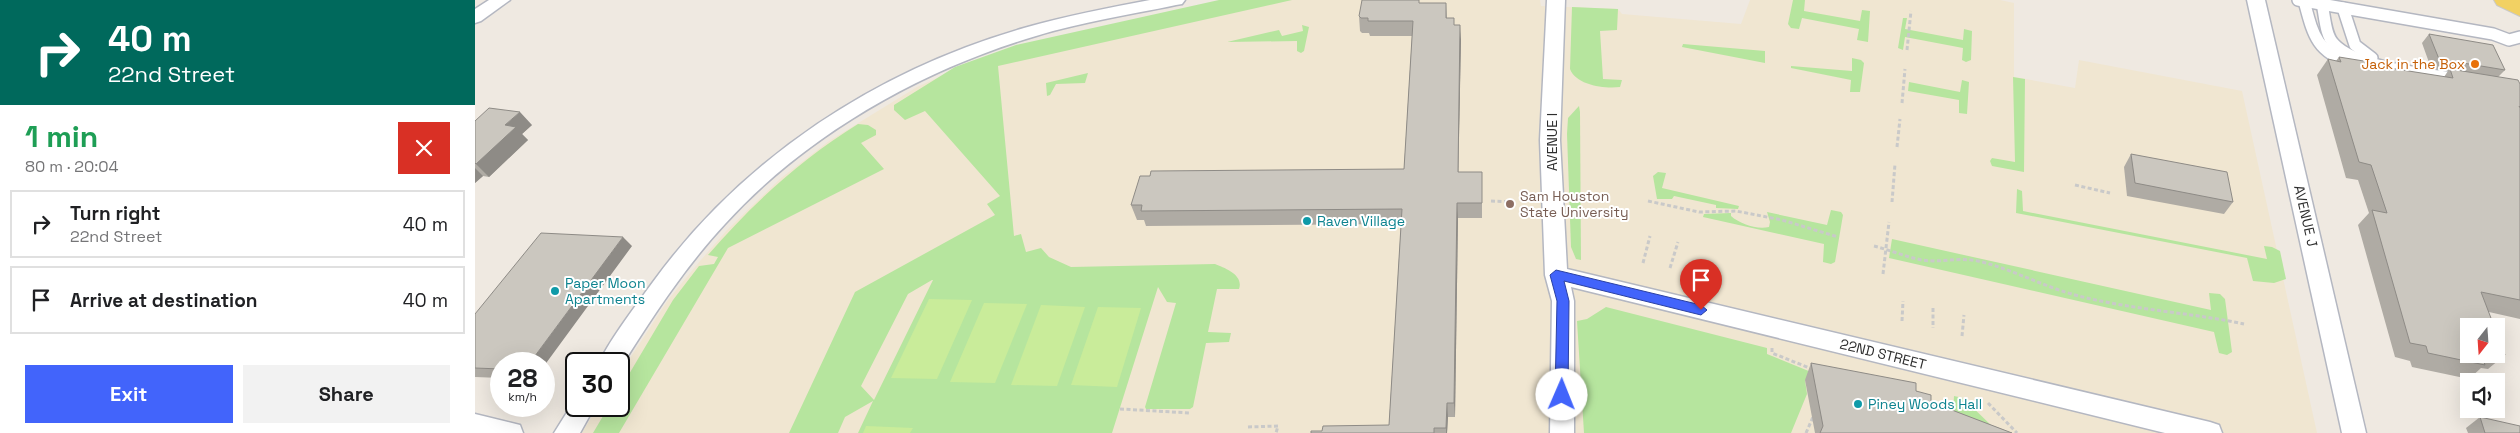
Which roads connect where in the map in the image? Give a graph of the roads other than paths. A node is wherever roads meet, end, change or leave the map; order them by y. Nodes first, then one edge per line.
1 (501, 0) edge
2 (1176, 0) edge
3 (1556, 0) edge
4 (2256, 0) edge
5 (2301, 0) edge
6 (2505, 0) edge
7 (2322, 4) junction
8 (2343, 8) junction
9 (2520, 9) edge
10 (475, 17) edge
11 (2520, 37) edge
12 (2509, 40) junction
13 (2520, 48) edge
14 (2388, 67) junction
15 (2473, 82) edge
16 (1556, 275) junction
17 (618, 352) edge
18 (576, 417) edge
19 (475, 425) edge
20 (511, 433) edge
21 (566, 433) edge
22 (1561, 433) edge
23 (2210, 433) edge
24 (2354, 433) edge

1 - 10 street
2 - 17 street
3 - 16 street, AVENUE I
4 - 24 street, AVENUE J
5 - 7 lane
5 - 14 lane
6 - 9 main road
7 - 8 lane
7 - 14 lane
8 - 12 lane
8 - 14 lane
11 - 12 lane
12 - 13 lane
14 - 15 lane
16 - 22 street, AVENUE I
16 - 23 street, 22ND STREET
18 - 21 street
19 - 20 street

